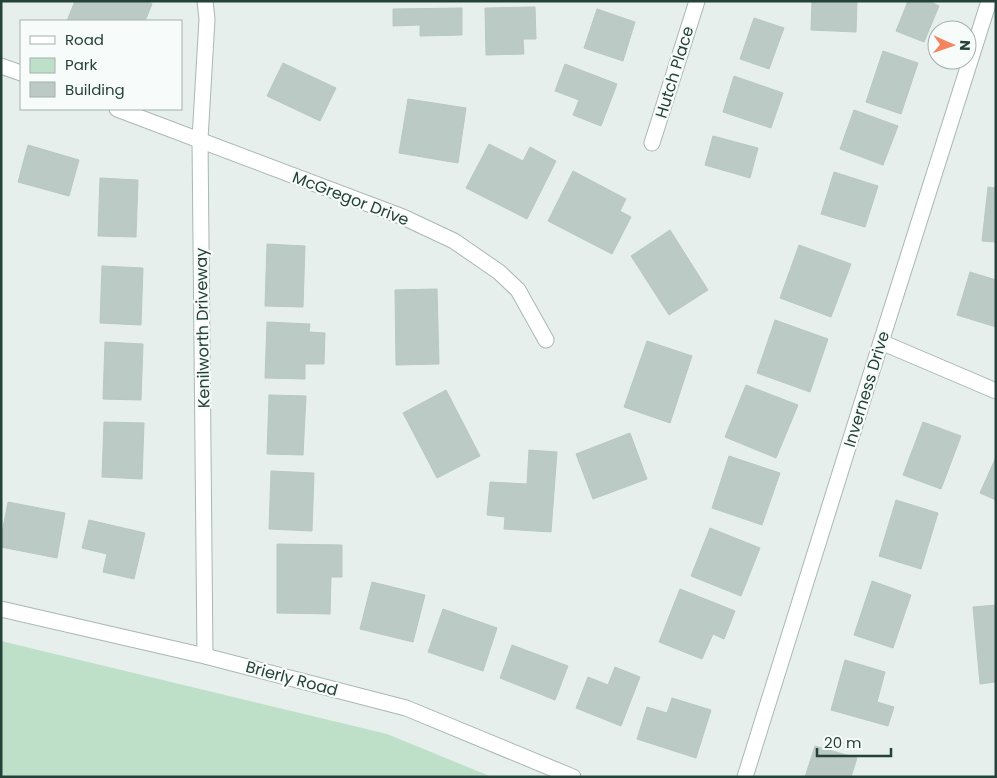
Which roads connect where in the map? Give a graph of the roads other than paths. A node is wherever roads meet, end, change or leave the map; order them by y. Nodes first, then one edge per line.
1 (205, 1) edge
2 (696, 1) edge
3 (989, 1) edge
4 (1, 66) edge
5 (20, 73) edge
6 (120, 110) edge
7 (200, 139) junction
8 (652, 143) dead end
9 (546, 340) dead end
10 (881, 342) junction
11 (996, 390) edge
12 (1, 609) edge
13 (205, 656) junction
14 (573, 777) edge
15 (745, 777) edge

1 - 7 street, Kenilworth Driveway
2 - 8 street, Hutch Place
3 - 10 street, Inverness Drive
4 - 5 street
6 - 7 street, McGregor Drive
7 - 9 street, McGregor Drive
7 - 13 street, Kenilworth Driveway
10 - 11 street
10 - 15 street, Inverness Drive
12 - 13 street, Brierly Road
13 - 14 street, Brierly Road

